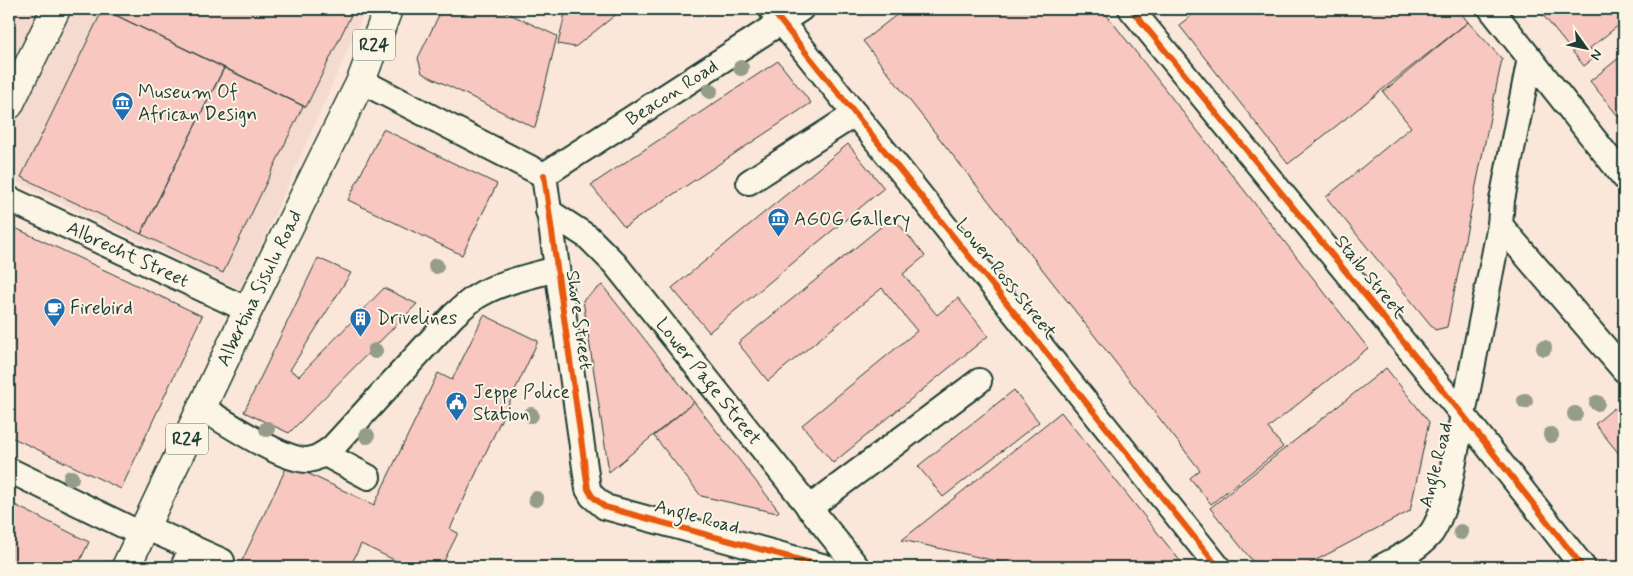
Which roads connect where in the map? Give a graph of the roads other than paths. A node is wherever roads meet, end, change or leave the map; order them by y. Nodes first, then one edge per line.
1 (56, 9) edge
2 (388, 9) edge
3 (802, 9) edge
4 (1131, 9) edge
5 (1491, 9) edge
6 (777, 15) edge
7 (1530, 58) junction
8 (360, 81) junction
9 (9, 105) edge
10 (855, 114) junction
11 (544, 175) junction
12 (1624, 177) edge
13 (749, 182) dead end
14 (9, 199) edge
15 (548, 211) junction
16 (1500, 225) junction
17 (556, 269) junction
18 (248, 310) junction
19 (1624, 370) edge
20 (979, 381) dead end
21 (202, 408) junction
22 (1463, 415) junction
23 (324, 454) junction
24 (584, 468) joint
25 (9, 470) edge
26 (368, 477) dead end
27 (809, 508) junction
28 (143, 531) junction
29 (187, 557) edge
30 (222, 561) dead end
31 (126, 567) edge
32 (826, 567) edge
33 (857, 567) edge
34 (1218, 567) edge
35 (1381, 567) edge
36 (1583, 567) edge

1 - 9 main road
2 - 8 main road, Albertina Sisulu Road / R24
3 - 6 street, Beacon Road
4 - 22 street, Staib Street
5 - 7 street
6 - 10 street, Lower Ross Street
6 - 11 street, Beacon Road
7 - 12 street
7 - 16 street, Angle Road
8 - 11 street
8 - 18 main road, Albertina Sisulu Road / R24
10 - 13 street
10 - 34 street, Lower Ross Street
11 - 15 street, Shore Street
14 - 18 street, Albrecht Street
15 - 17 street, Shore Street
15 - 27 street, Lower Page Street
16 - 19 street
16 - 22 street, Angle Road
17 - 23 street
17 - 24 street, Shore Street
18 - 21 main road, Albertina Sisulu Road / R24
20 - 27 street
21 - 23 street
21 - 28 main road, Albertina Sisulu Road / R24
22 - 35 street, Angle Road
22 - 36 street, Staib Street
23 - 26 street
24 - 32 street, Angle Road
25 - 28 street
27 - 33 street, Lower Page Street
28 - 29 street
28 - 31 main road, Albertina Sisulu Road / R24
29 - 30 street

